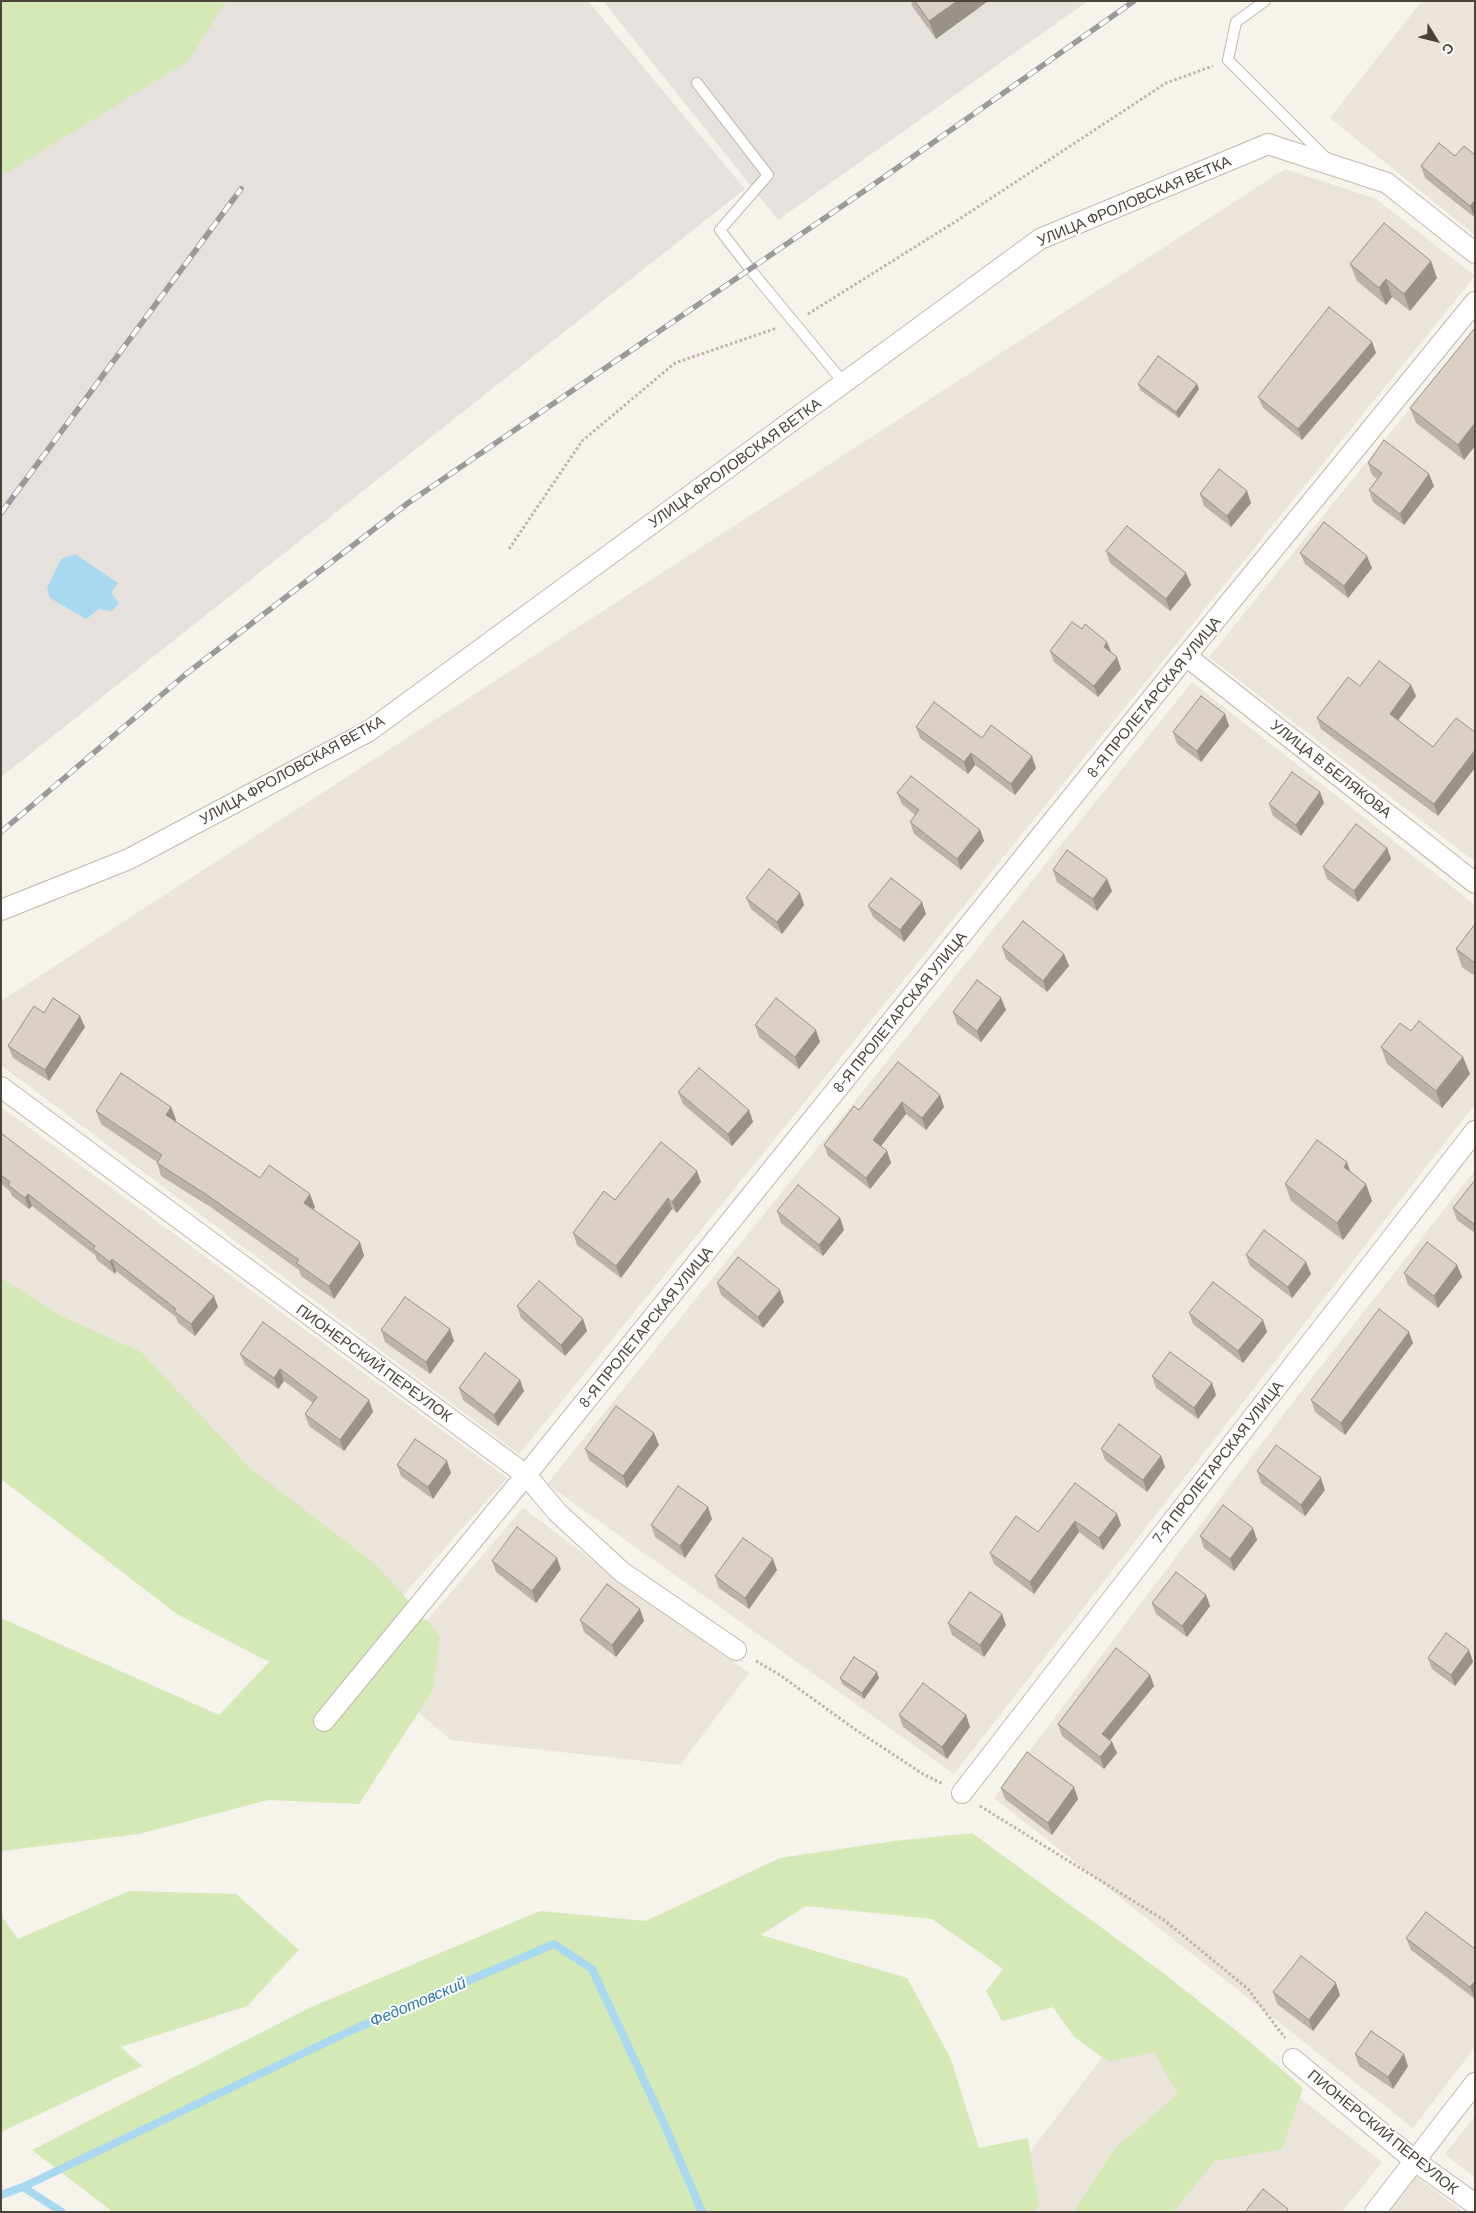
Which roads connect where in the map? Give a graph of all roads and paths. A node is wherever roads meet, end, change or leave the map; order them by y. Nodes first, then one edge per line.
1 (1265, 1) edge
2 (1228, 60) junction
3 (697, 83) dead end
4 (1333, 165) junction
5 (1475, 253) edge
6 (1475, 302) edge
7 (794, 322) junction
8 (844, 383) junction
9 (509, 549) dead end
10 (1186, 656) junction
11 (1475, 883) edge
12 (1, 910) edge
13 (1, 1087) edge
14 (1475, 1131) edge
15 (526, 1475) junction
16 (736, 1650) joint
17 (324, 1721) dead end
18 (962, 1793) junction
19 (1293, 2059) joint
20 (1475, 2083) edge
21 (1416, 2161) junction
22 (1475, 2204) edge
23 (1375, 2212) edge

1 - 2 lane
2 - 4 lane
2 - 7 path
3 - 7 lane
4 - 5 street, УЛИЦА ФРОЛОВСКАЯ ВЕТКА
4 - 8 street, УЛИЦА ФРОЛОВСКАЯ ВЕТКА
6 - 10 street, 8-Я ПРОЛЕТАРСКАЯ УЛИЦА
7 - 8 lane
7 - 9 path
8 - 12 street, УЛИЦА ФРОЛОВСКАЯ ВЕТКА
10 - 11 street, УЛИЦА В.БЕЛЯКОВА
10 - 15 street, 8-Я ПРОЛЕТАРСКАЯ УЛИЦА
13 - 15 street, ПИОНЕРСКИЙ ПЕРЕУЛОК
14 - 18 street, 7-Я ПРОЛЕТАРСКАЯ УЛИЦА
15 - 16 street, ПИОНЕРСКИЙ ПЕРЕУЛОК
15 - 17 street, 8-Я ПРОЛЕТАРСКАЯ УЛИЦА
16 - 18 path
18 - 19 path
19 - 21 street, ПИОНЕРСКИЙ ПЕРЕУЛОК
20 - 21 street
21 - 22 street, ПИОНЕРСКИЙ ПЕРЕУЛОК
21 - 23 street

